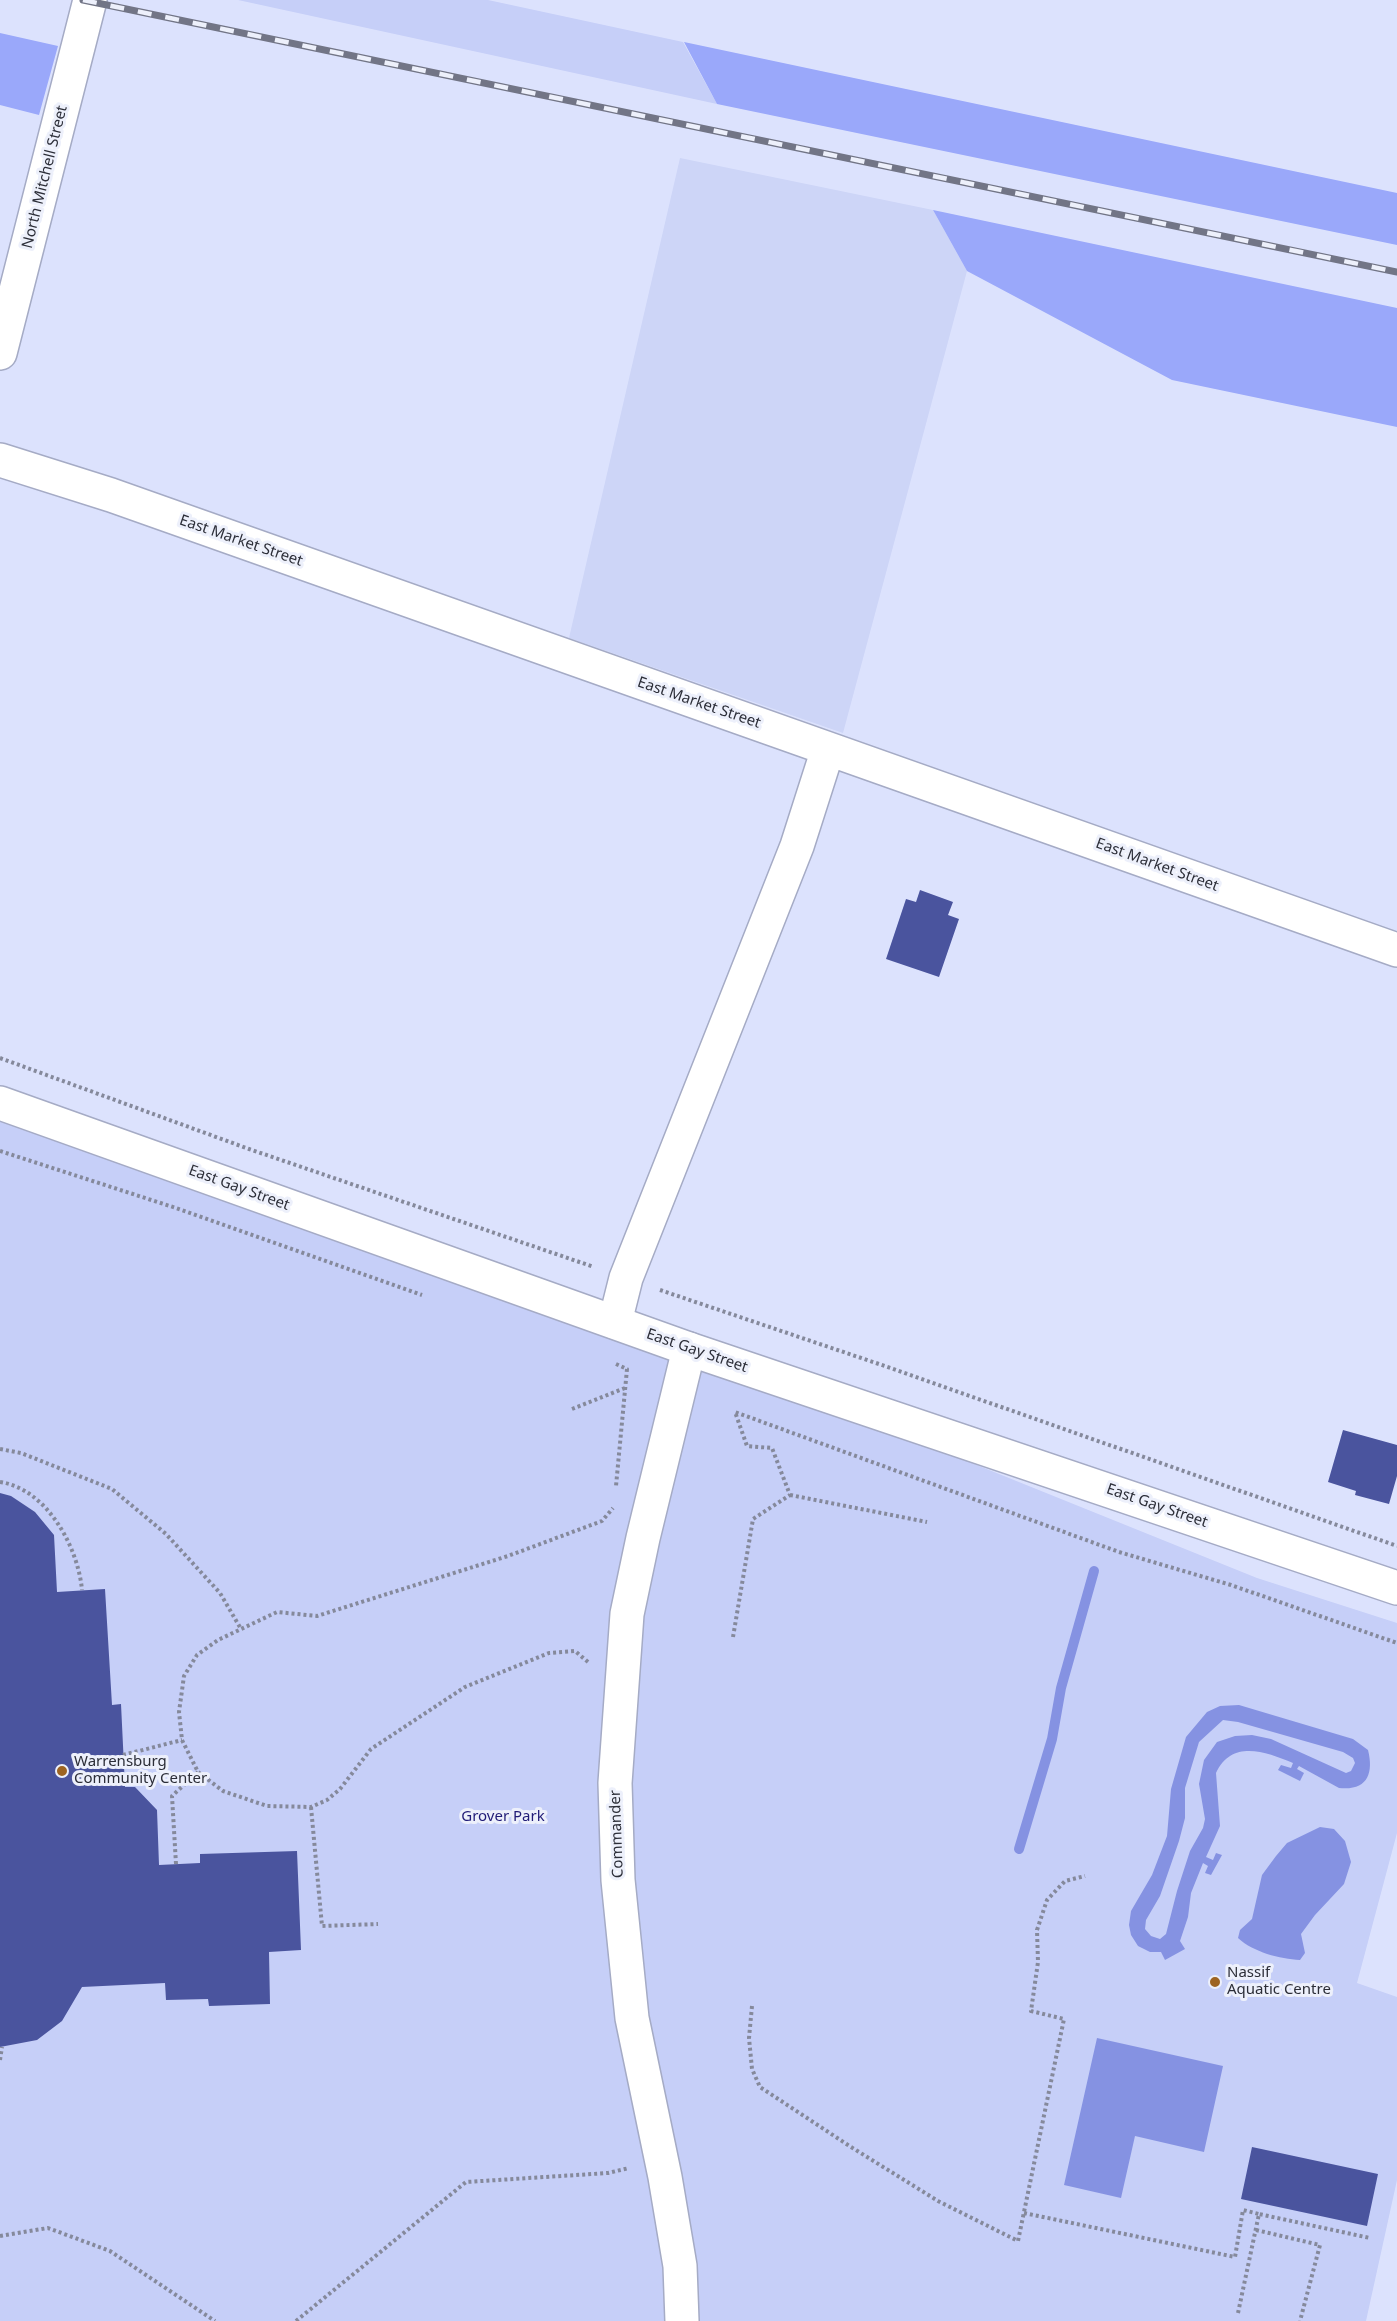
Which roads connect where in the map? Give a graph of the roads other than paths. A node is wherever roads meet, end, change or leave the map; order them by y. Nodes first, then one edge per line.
1 (89, 1) edge
2 (0, 352) edge
3 (0, 460) edge
4 (828, 748) junction
5 (1397, 950) edge
6 (0, 1103) edge
7 (615, 1322) junction
8 (689, 1349) junction
9 (1397, 1588) edge
10 (682, 2321) edge

1 - 2 street, North Mitchell Street
3 - 4 street, East Market Street
4 - 5 street, East Market Street
4 - 7 street
6 - 7 street, East Gay Street
7 - 8 street, East Gay Street
8 - 9 street, East Gay Street
8 - 10 street, Commander

